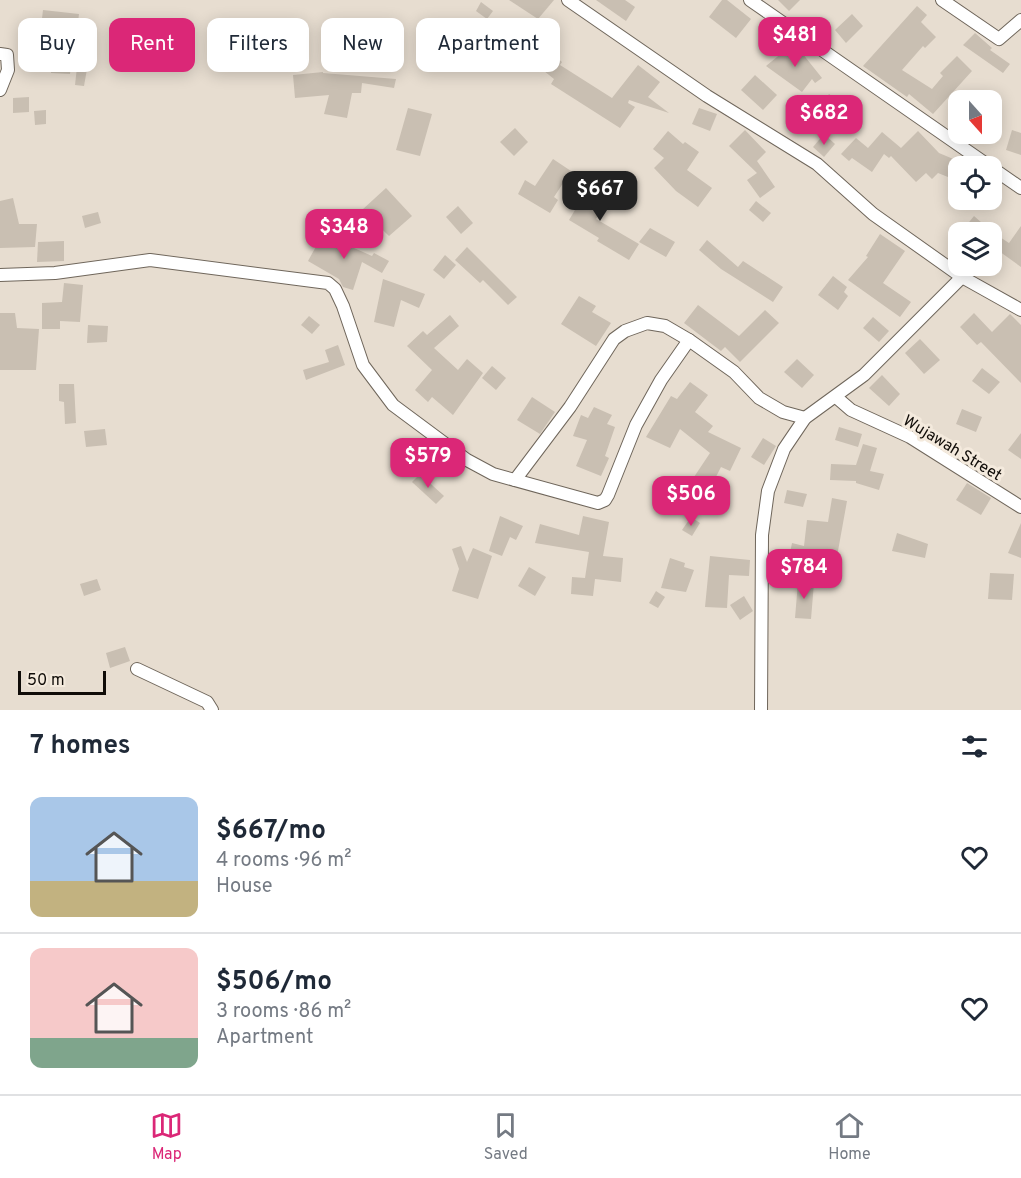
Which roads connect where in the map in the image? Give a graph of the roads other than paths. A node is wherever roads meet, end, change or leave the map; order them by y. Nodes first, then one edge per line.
1 (568, 0) edge
2 (750, 0) edge
3 (942, 0) edge
4 (1021, 20) edge
5 (0, 54) edge
6 (0, 90) edge
7 (974, 156) edge
8 (1002, 175) edge
9 (1021, 188) edge
10 (0, 274) edge
11 (962, 277) junction
12 (1021, 309) edge
13 (689, 340) junction
14 (836, 397) junction
15 (805, 418) junction
16 (515, 480) junction
17 (1021, 507) edge
18 (137, 669) dead end
19 (212, 710) edge
20 (761, 710) edge

1 - 11 street
2 - 7 street
3 - 4 street
5 - 6 street
8 - 9 street
10 - 16 street
11 - 12 street
11 - 14 street
13 - 15 street
13 - 16 street
13 - 16 street
14 - 15 street
14 - 17 street, Wujawah Street
15 - 20 street
18 - 19 street

